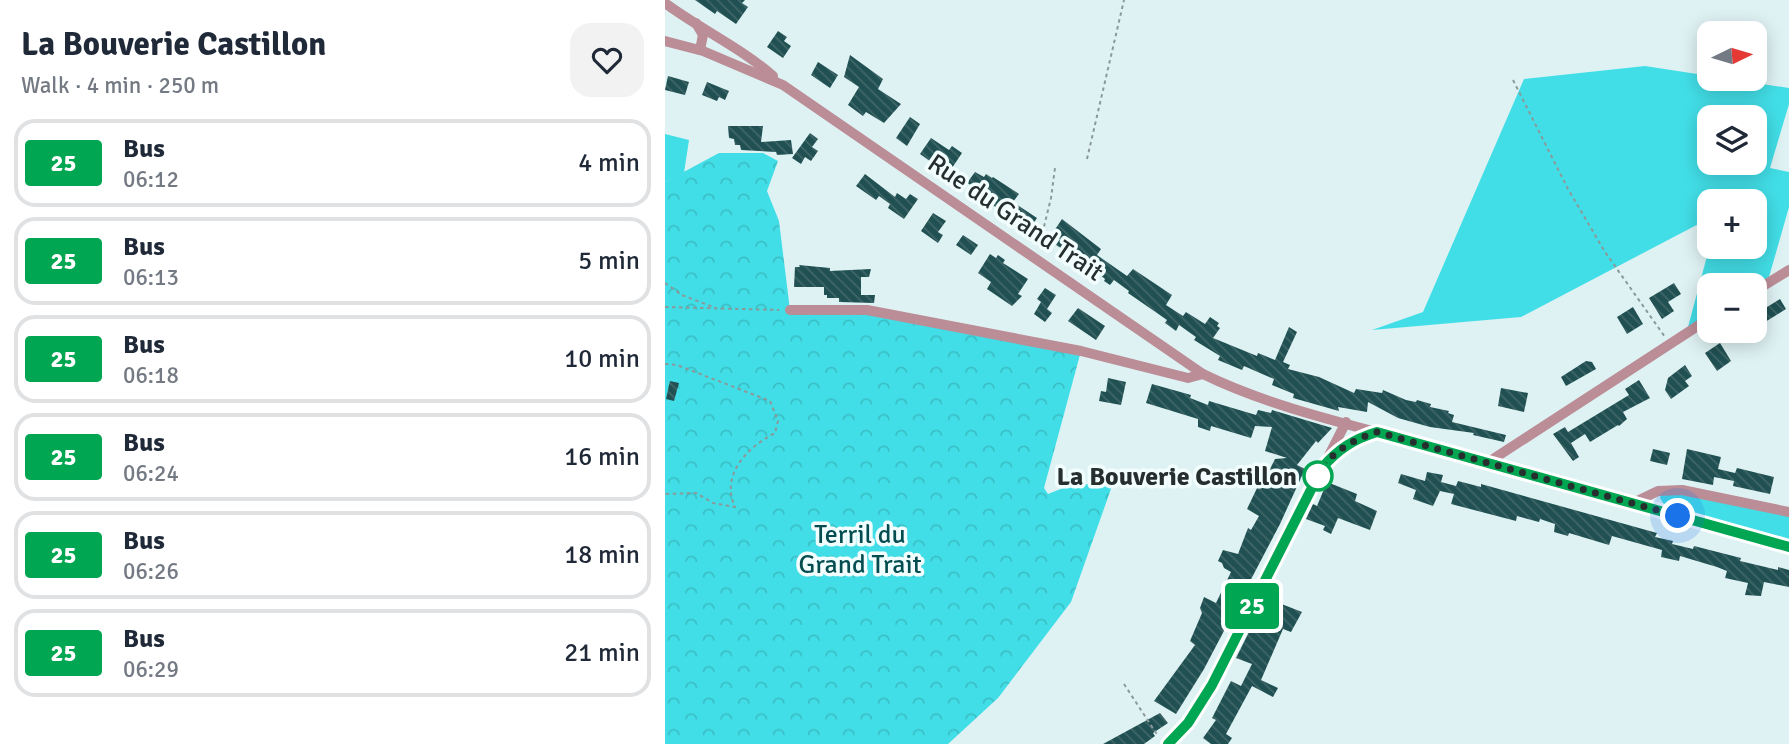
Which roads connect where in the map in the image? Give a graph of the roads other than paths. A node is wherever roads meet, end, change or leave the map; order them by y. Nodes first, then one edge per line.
1 (665, 3) edge
2 (696, 23) junction
3 (722, 39) junction
4 (665, 40) edge
5 (700, 50) junction
6 (713, 55) junction
7 (783, 85) junction
8 (1789, 270) edge
9 (1767, 284) edge
10 (790, 310) road end
11 (1697, 326) edge
12 (1203, 374) junction
13 (1350, 424) junction
14 (1377, 432) junction
15 (1347, 444) junction
16 (1487, 463) junction
17 (1322, 468) junction
18 (1633, 503) junction
19 (1789, 512) edge
20 (1789, 547) edge
21 (1165, 744) edge

1 - 2 street
2 - 3 street
2 - 5 street
3 - 6 street
3 - 7 street
4 - 5 street, Rue du Grand Trait
5 - 6 street, Rue du Grand Trait
6 - 7 street, Rue du Grand Trait
7 - 12 street, Rue du Grand Trait
8 - 9 street
10 - 12 street
11 - 16 street
12 - 13 street, Rue du Grand Trait
13 - 14 street, Rue du Grand Trait
13 - 15 street
13 - 17 street
14 - 15 street
14 - 16 street, Rue du Grand Trait
15 - 17 street
16 - 18 street, Rue du Grand Trait
17 - 21 street
18 - 19 street
18 - 20 street, Rue du Grand Trait

